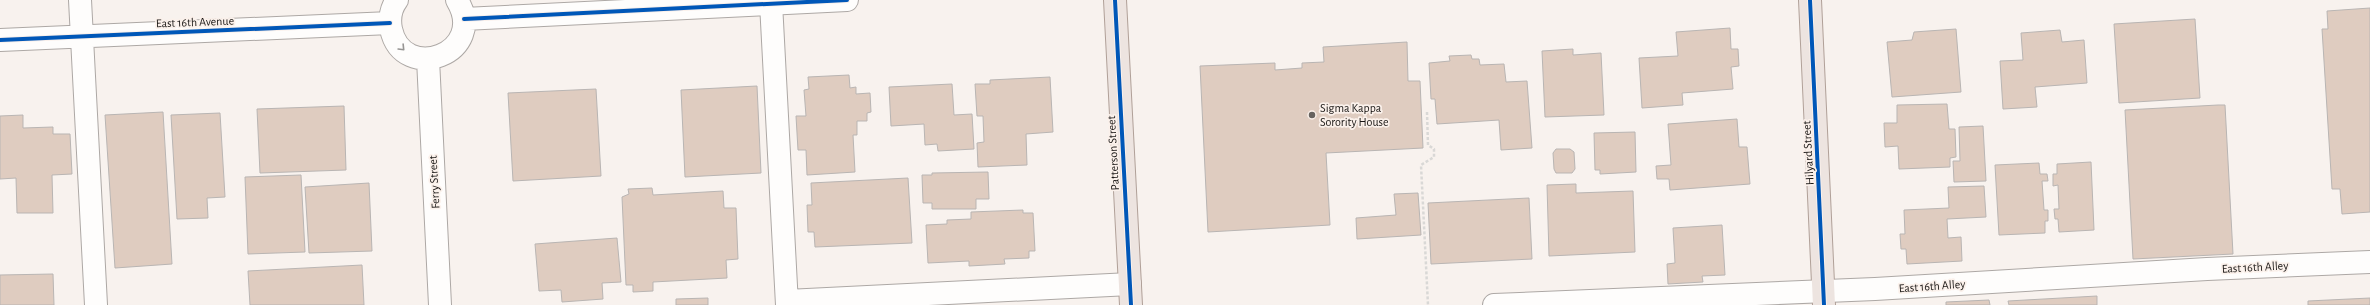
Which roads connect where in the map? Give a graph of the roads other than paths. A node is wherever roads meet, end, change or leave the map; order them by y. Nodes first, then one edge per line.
1 (80, 0) edge
2 (397, 0) edge
3 (847, 0) edge
4 (1115, 0) edge
5 (1810, 0) edge
6 (771, 3) junction
7 (461, 9) edge
8 (390, 23) junction
9 (82, 36) junction
10 (0, 40) edge
11 (428, 59) junction
12 (2370, 262) edge
13 (1131, 295) edge
14 (1823, 298) edge
15 (787, 303) edge
16 (96, 305) edge
17 (440, 305) edge
18 (1494, 305) edge

1 - 9 street
2 - 8 street
3 - 6 street
4 - 13 main road, Patterson Street
5 - 14 main road, Hilyard Street
6 - 7 street
6 - 15 street
7 - 11 street
8 - 9 street, East 16th Avenue
8 -> 11 street
9 - 10 street, East 16th Avenue
9 - 16 street
11 - 17 street, Ferry Street
12 - 14 street, East 16th Alley
13 - 15 street
14 - 18 street, East 16th Alley

